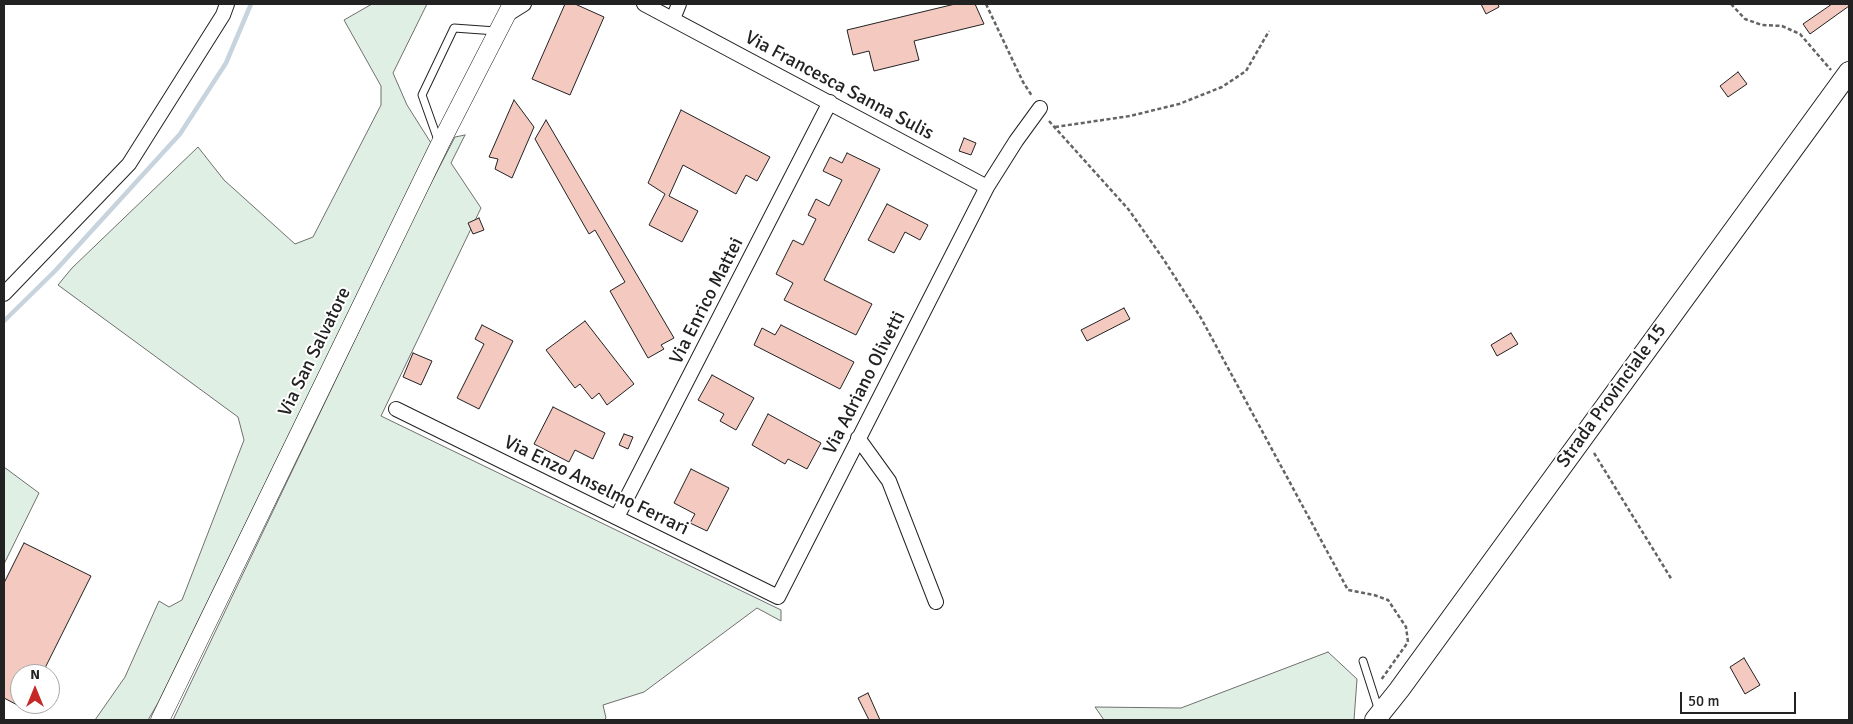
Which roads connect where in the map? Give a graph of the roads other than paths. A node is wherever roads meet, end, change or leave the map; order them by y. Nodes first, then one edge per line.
1 (227, 4) edge
2 (524, 4) edge
3 (644, 4) edge
4 (679, 4) edge
5 (510, 9) edge
6 (673, 19) junction
7 (499, 31) junction
8 (1845, 77) edge
9 (830, 102) junction
10 (1040, 108) road end
11 (440, 144) junction
12 (987, 187) junction
13 (4, 294) edge
14 (396, 409) dead end
15 (858, 438) junction
16 (617, 517) junction
17 (778, 597) joint
18 (936, 602) dead end
19 (1363, 661) dead end
20 (1377, 717) edge
21 (160, 720) edge

1 - 13 street
2 - 5 street
3 - 6 street, Via Francesca Sanna Sulis
4 - 6 street
5 - 7 street, Via San Salvatore
6 - 9 street, Via Francesca Sanna Sulis
7 - 11 street, Via San Salvatore
7 - 11 lane
8 - 20 main road, Strada Provinciale 15
9 - 12 street, Via Francesca Sanna Sulis
9 - 16 street, Via Enrico Mattei
10 - 12 street, Via Adriano Olivetti
11 - 21 street, Via San Salvatore
12 - 15 street, Via Adriano Olivetti
14 - 16 street, Via Enzo Anselmo Ferrari
15 - 17 street, Via Adriano Olivetti
15 - 18 street
16 - 17 street, Via Enzo Anselmo Ferrari
19 - 20 lane

